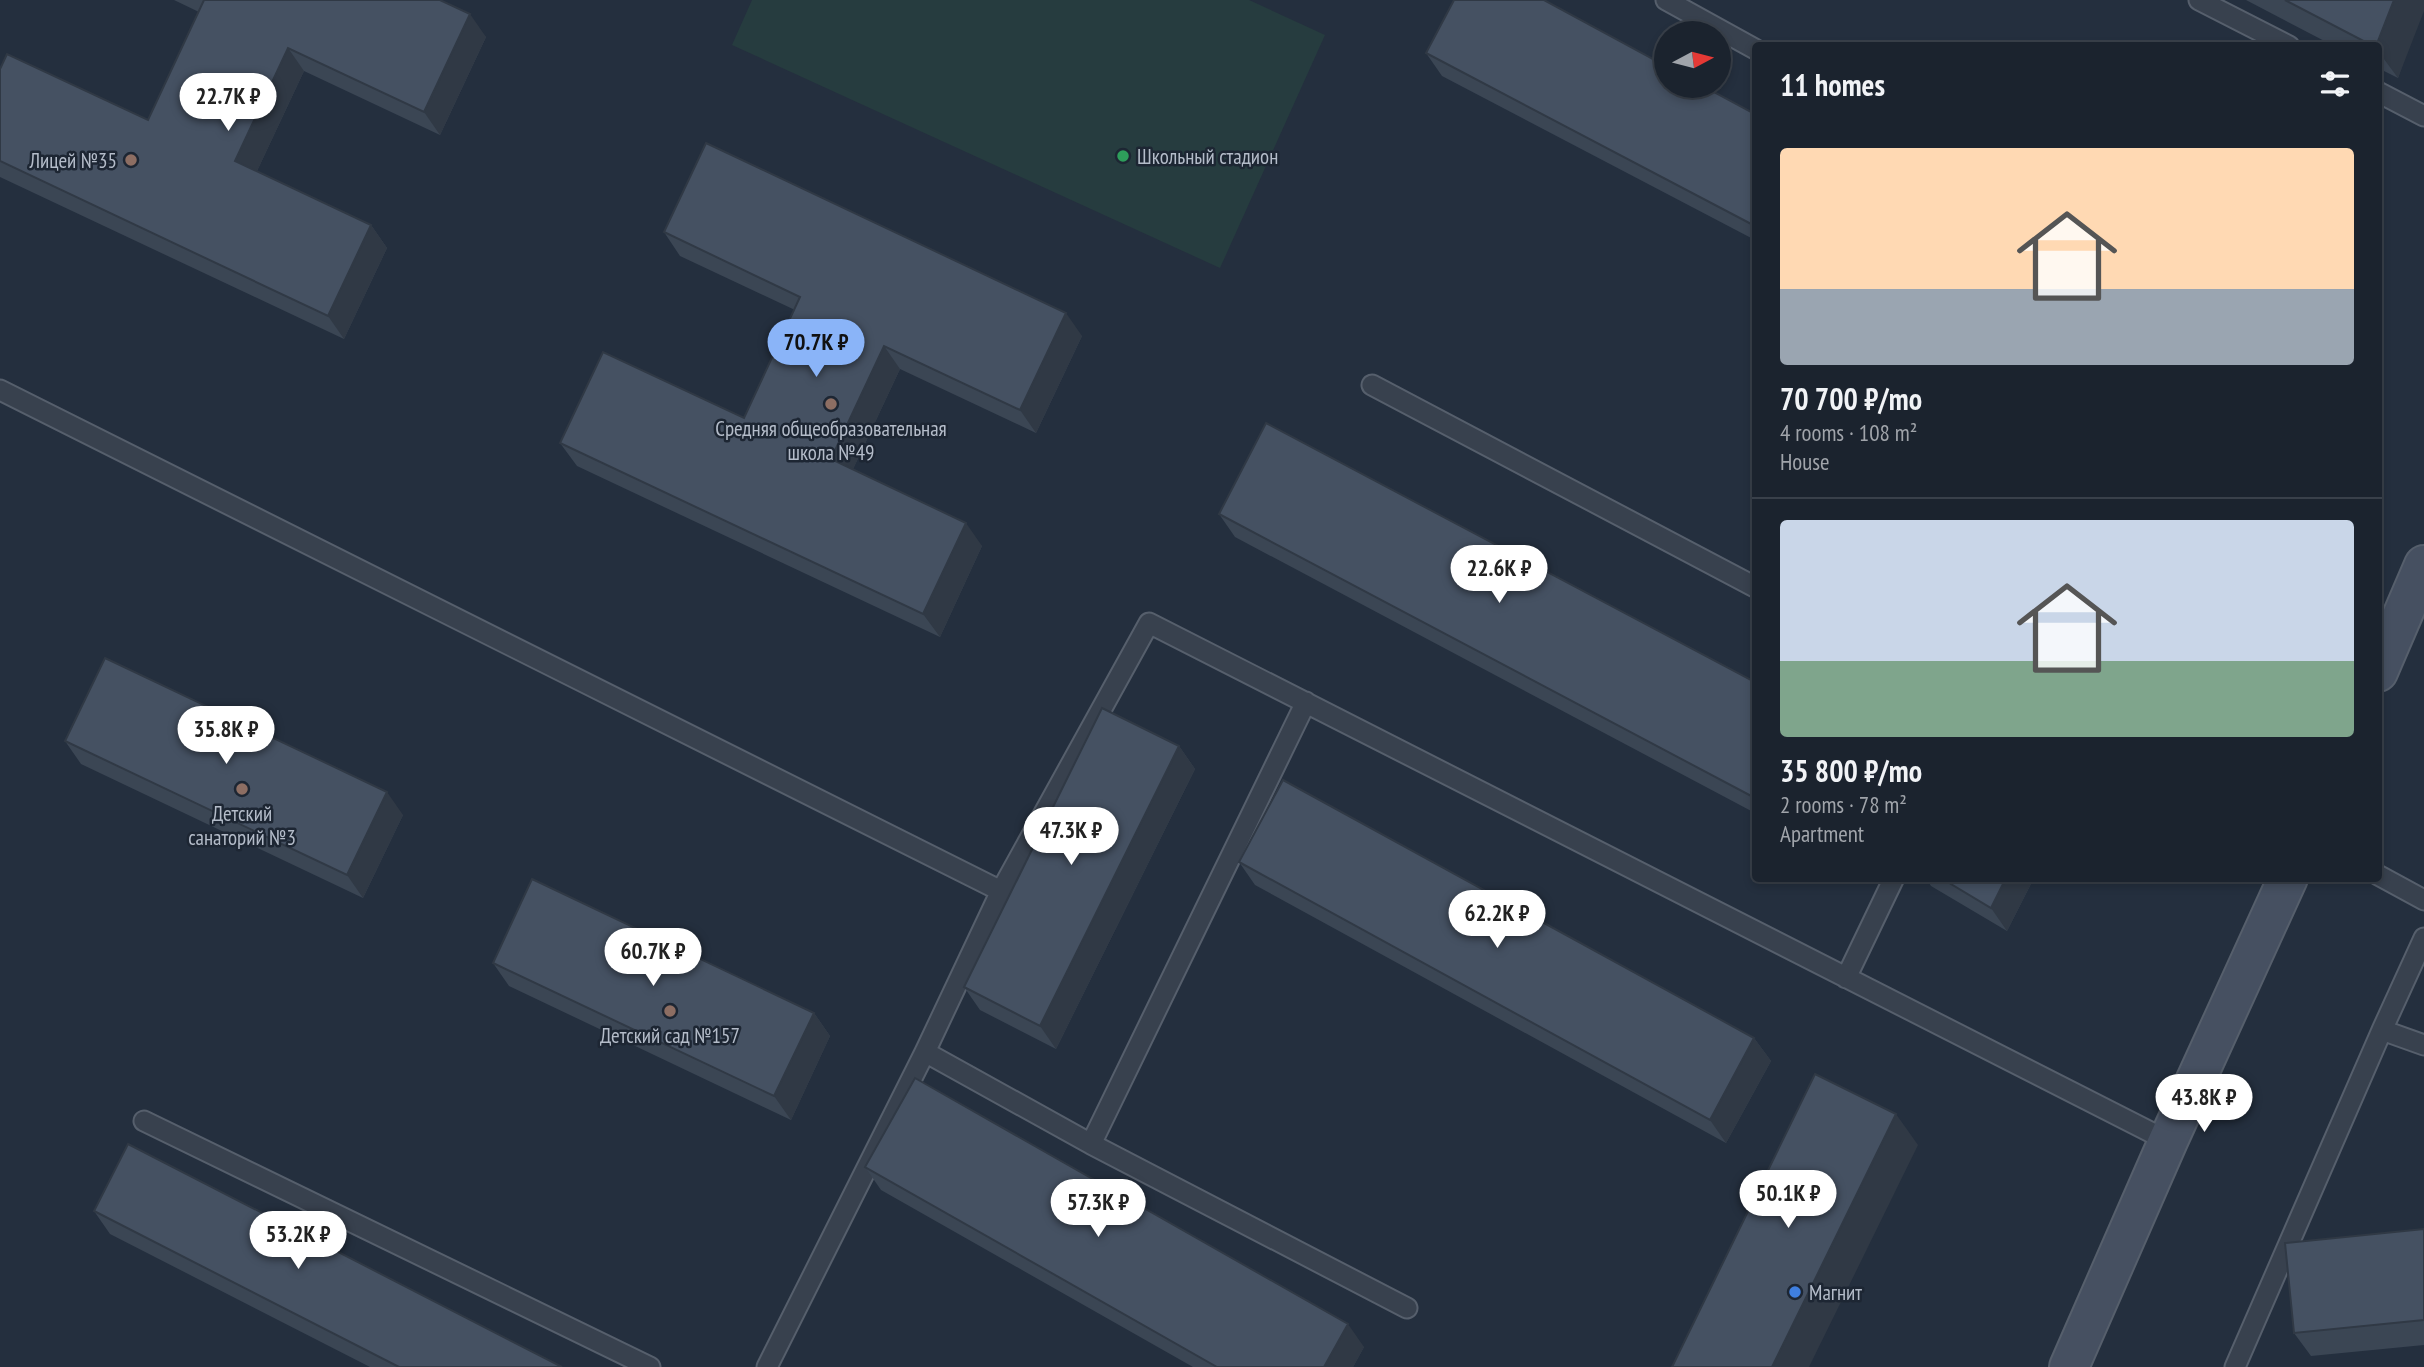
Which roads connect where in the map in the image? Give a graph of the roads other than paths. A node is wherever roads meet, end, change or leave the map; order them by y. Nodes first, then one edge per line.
1 (1666, 0) edge
2 (2199, 0) edge
3 (2281, 42) edge
4 (1752, 47) edge
5 (2382, 94) edge
6 (2424, 116) edge
7 (1372, 385) dead end
8 (0, 390) edge
9 (2424, 565) edge
10 (1752, 585) edge
11 (2382, 663) edge
12 (1306, 702) junction
13 (2382, 877) edge
14 (1892, 882) edge
15 (2286, 882) edge
16 (1001, 891) junction
17 (2424, 900) edge
18 (2424, 938) edge
19 (1846, 978) junction
20 (2382, 1030) junction
21 (2424, 1045) edge
22 (925, 1052) junction
23 (144, 1121) dead end
24 (2168, 1142) junction
25 (1091, 1144) junction
26 (1407, 1308) dead end
27 (650, 1367) edge
28 (767, 1367) edge
29 (2069, 1367) edge
30 (2235, 1367) edge

1 - 4 lane
2 - 3 lane
5 - 6 lane
7 - 10 lane
8 - 16 lane
9 - 11 street
12 - 16 lane
12 - 19 lane
12 - 25 lane
13 - 17 lane
14 - 19 lane
15 - 24 street
16 - 22 lane
18 - 20 lane
19 - 24 lane
20 - 21 lane
20 - 30 lane
22 - 25 lane
22 - 28 lane
23 - 27 lane
24 - 29 street
25 - 26 lane

